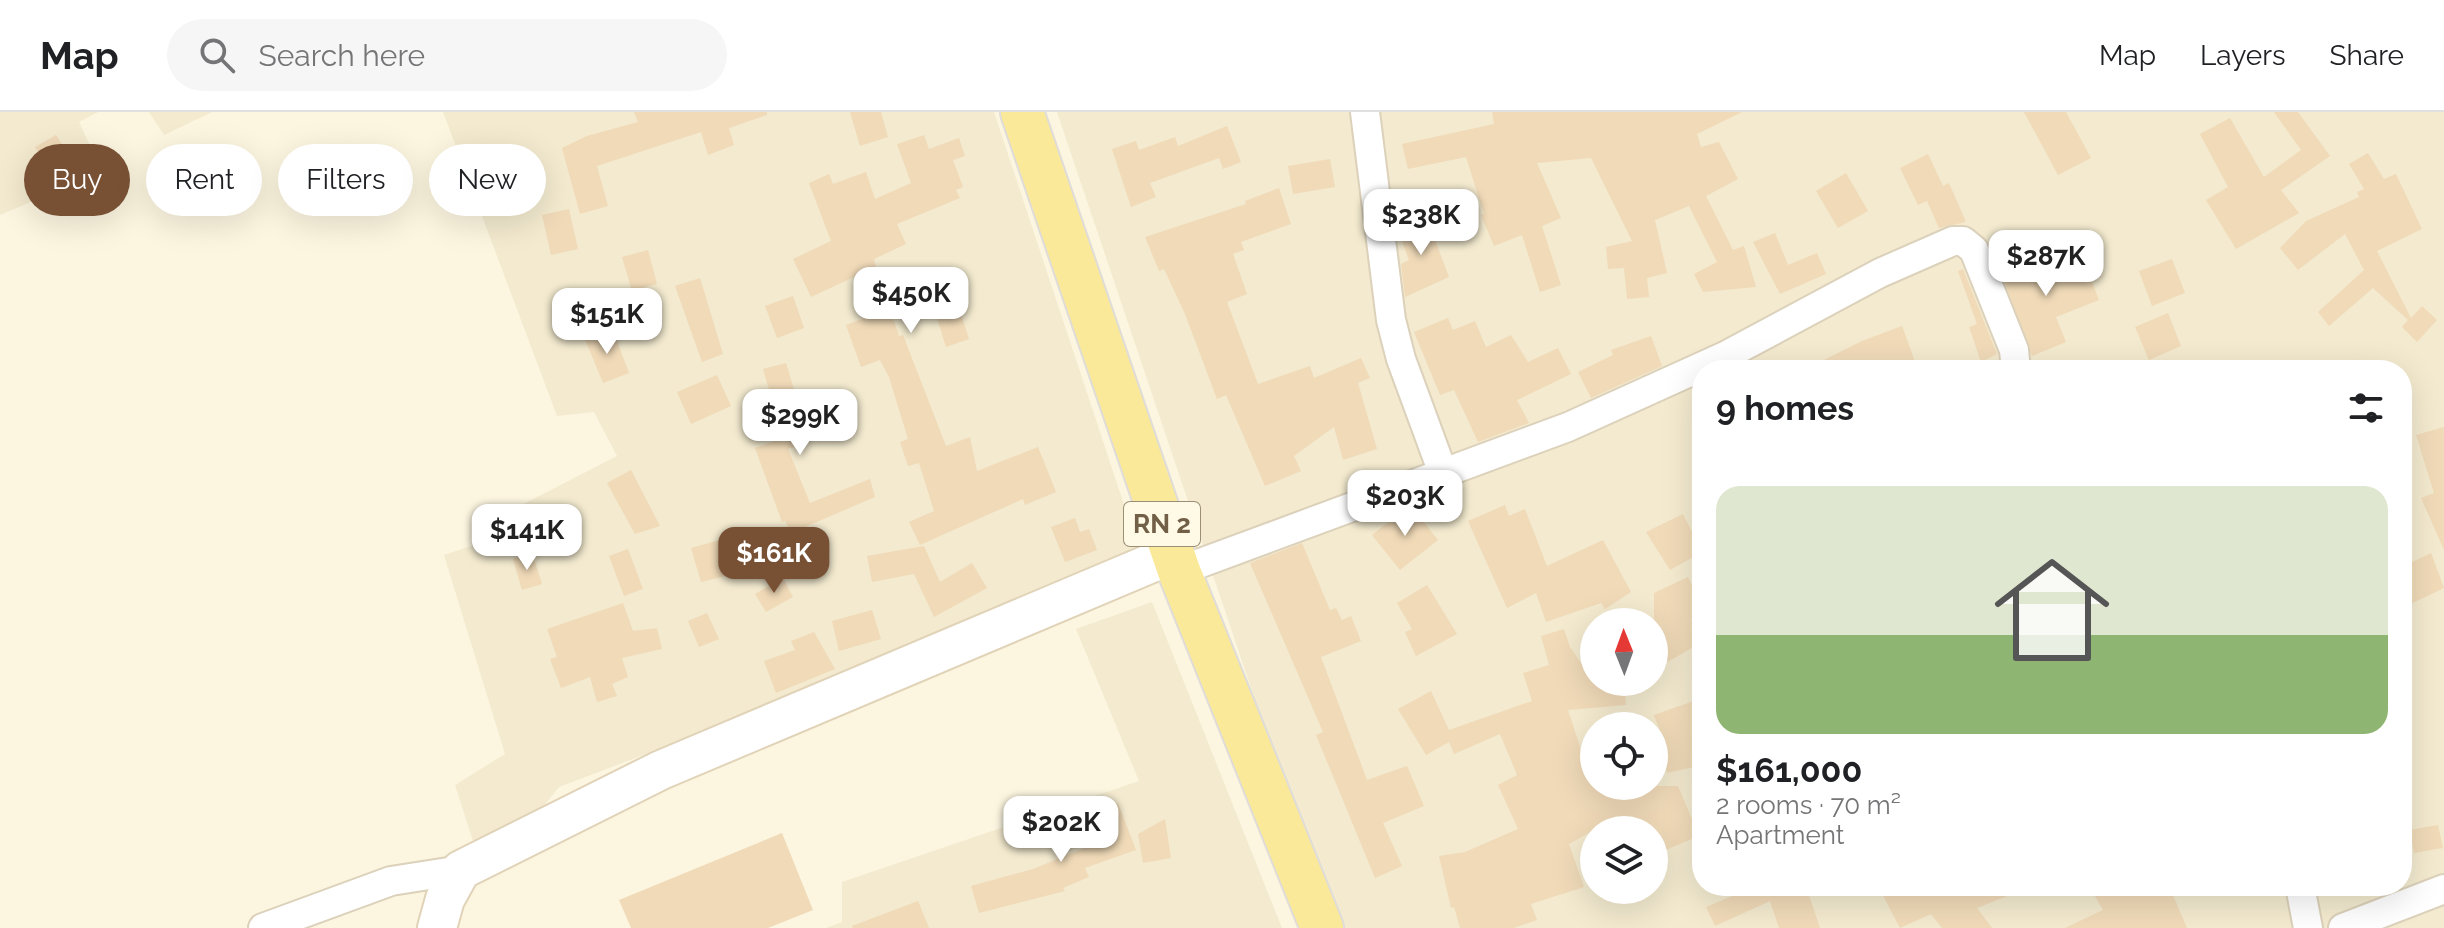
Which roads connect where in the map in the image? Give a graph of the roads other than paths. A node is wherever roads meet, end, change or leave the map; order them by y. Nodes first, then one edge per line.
1 (1022, 112) edge
2 (1365, 112) edge
3 (1713, 360) edge
4 (2015, 360) edge
5 (1692, 371) edge
6 (1443, 473) junction
7 (1176, 563) junction
8 (461, 870) junction
9 (2444, 889) edge
10 (2302, 896) edge
11 (263, 928) edge
12 (437, 928) edge
13 (1322, 928) edge
14 (2308, 928) edge
15 (2343, 928) edge

1 - 7 main road, RN 2
2 - 6 street
3 - 4 street
5 - 6 street
6 - 7 street
7 - 8 street
7 - 13 main road, RN 2
8 - 11 street
8 - 12 street
9 - 15 street
10 - 14 street

